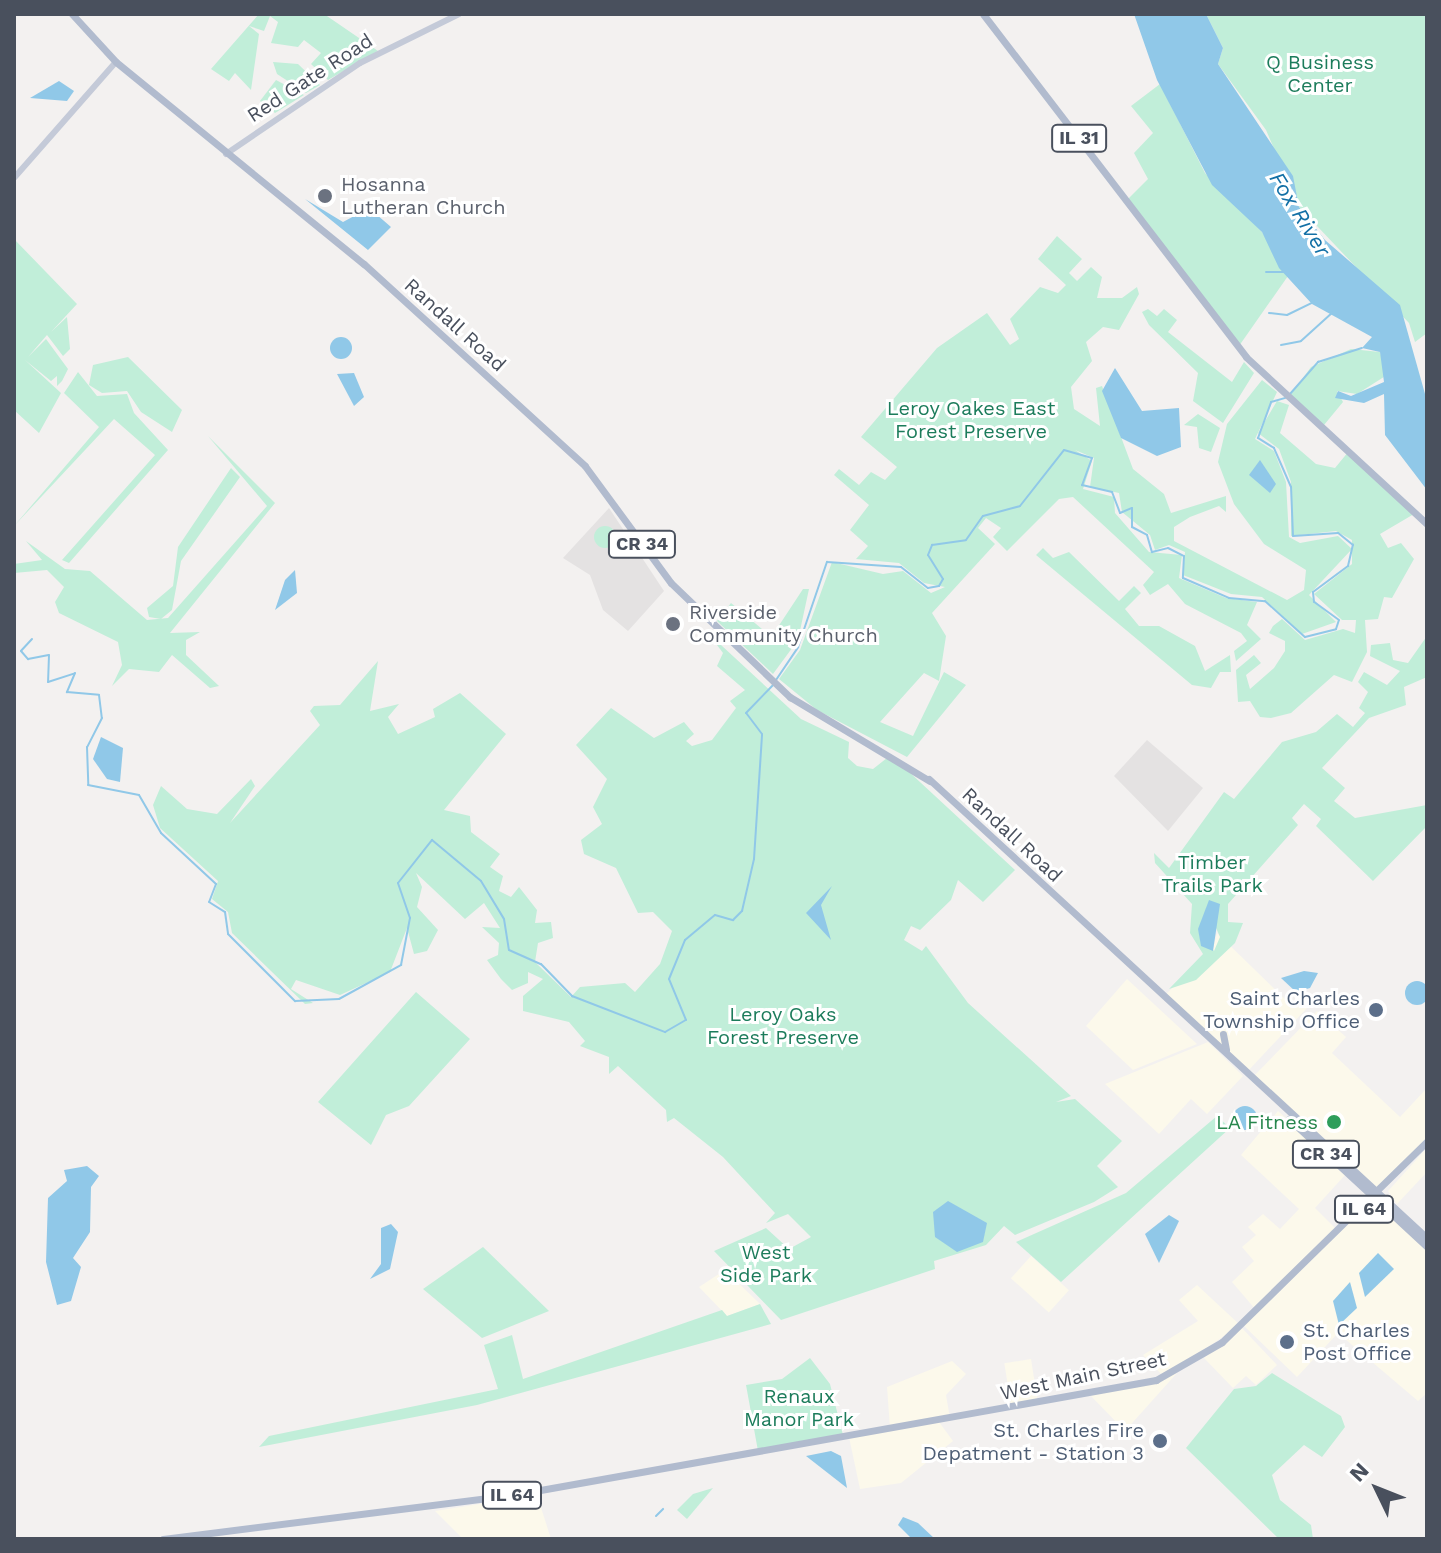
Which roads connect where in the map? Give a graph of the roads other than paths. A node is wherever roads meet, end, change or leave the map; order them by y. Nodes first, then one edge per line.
1 (72, 14) edge
2 (459, 14) edge
3 (983, 14) edge
4 (116, 62) junction
5 (226, 155) junction
6 (14, 178) edge
7 (1427, 524) edge
8 (1173, 1006) junction
9 (1186, 1020) junction
10 (1223, 1034) dead end
11 (1198, 1038) dead end
12 (1241, 1067) junction
13 (1427, 1141) edge
14 (1375, 1196) junction
15 (1427, 1238) edge
16 (1427, 1247) edge
17 (163, 1539) edge

1 - 4 main road, Randall Road / CR 34
2 - 5 main road, Red Gate Road
3 - 7 main road, IL 31
4 - 5 main road, Randall Road / CR 34
4 - 6 main road
5 - 8 main road, Randall Road / CR 34
8 - 9 main road, CR 34
8 - 12 main road, CR 34
9 - 11 main road, CR 34
9 - 14 main road, CR 34
10 - 12 main road
12 - 14 main road, CR 34
13 - 14 main road, West Main Street / IL 64
14 - 15 main road, CR 34
14 - 16 main road, CR 34
14 - 17 main road, West Main Street / IL 64

